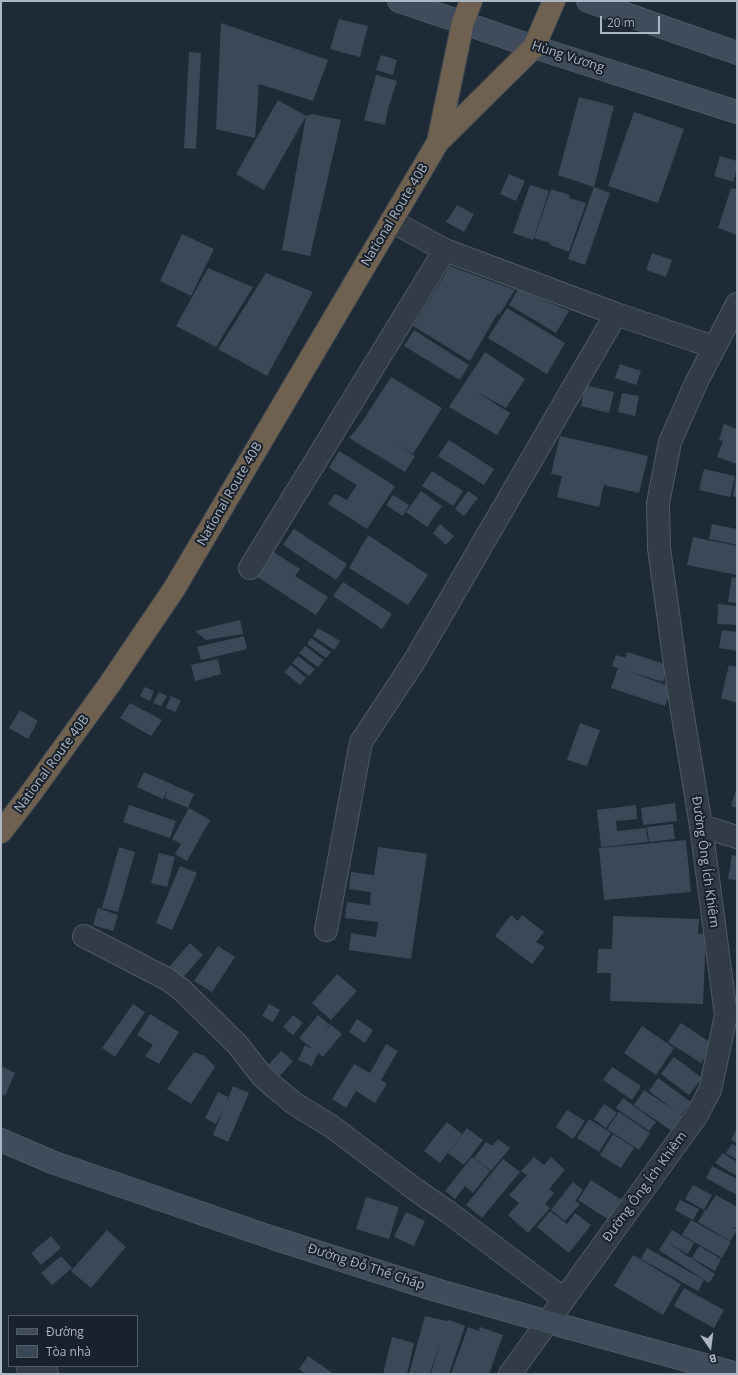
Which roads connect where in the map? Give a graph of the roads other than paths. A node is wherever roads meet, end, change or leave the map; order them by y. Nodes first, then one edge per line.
1 (399, 1) edge
2 (471, 1) edge
3 (554, 1) edge
4 (588, 1) edge
5 (463, 22) junction
6 (534, 47) junction
7 (737, 53) edge
8 (737, 112) edge
9 (438, 142) junction
10 (391, 221) junction
11 (445, 250) junction
12 (737, 304) edge
13 (616, 314) junction
14 (714, 347) junction
15 (250, 568) dead end
16 (701, 826) junction
17 (1, 832) edge
18 (737, 837) edge
19 (326, 930) dead end
20 (84, 936) dead end
21 (732, 1017) edge
22 (1, 1140) edge
23 (564, 1299) junction
24 (548, 1322) junction
25 (510, 1374) edge
26 (737, 1374) edge

1 - 5 street, Hùng Vương
2 - 5 highway
3 - 6 highway
4 - 7 street
5 - 6 street, Hùng Vương
5 - 9 highway
6 - 8 street, Hùng Vương
6 - 9 highway
9 - 10 highway, National Route 40B
10 - 11 street
10 - 17 highway, National Route 40B
11 - 13 street
11 - 15 street
12 - 14 street, Đường Ông Ích Khiêm
13 - 14 street
13 - 19 street
14 - 16 street, Đường Ông Ích Khiêm
16 - 18 street
16 - 21 street, Đường Ông Ích Khiêm
20 - 23 street
21 - 23 street, Đường Ông Ích Khiêm
22 - 24 street, Đường Đỗ Thế Chấp
23 - 24 street, Đường Ông Ích Khiêm
24 - 25 street, Đường Ông Ích Khiêm
24 - 26 street, Đường Đỗ Thế Chấp

